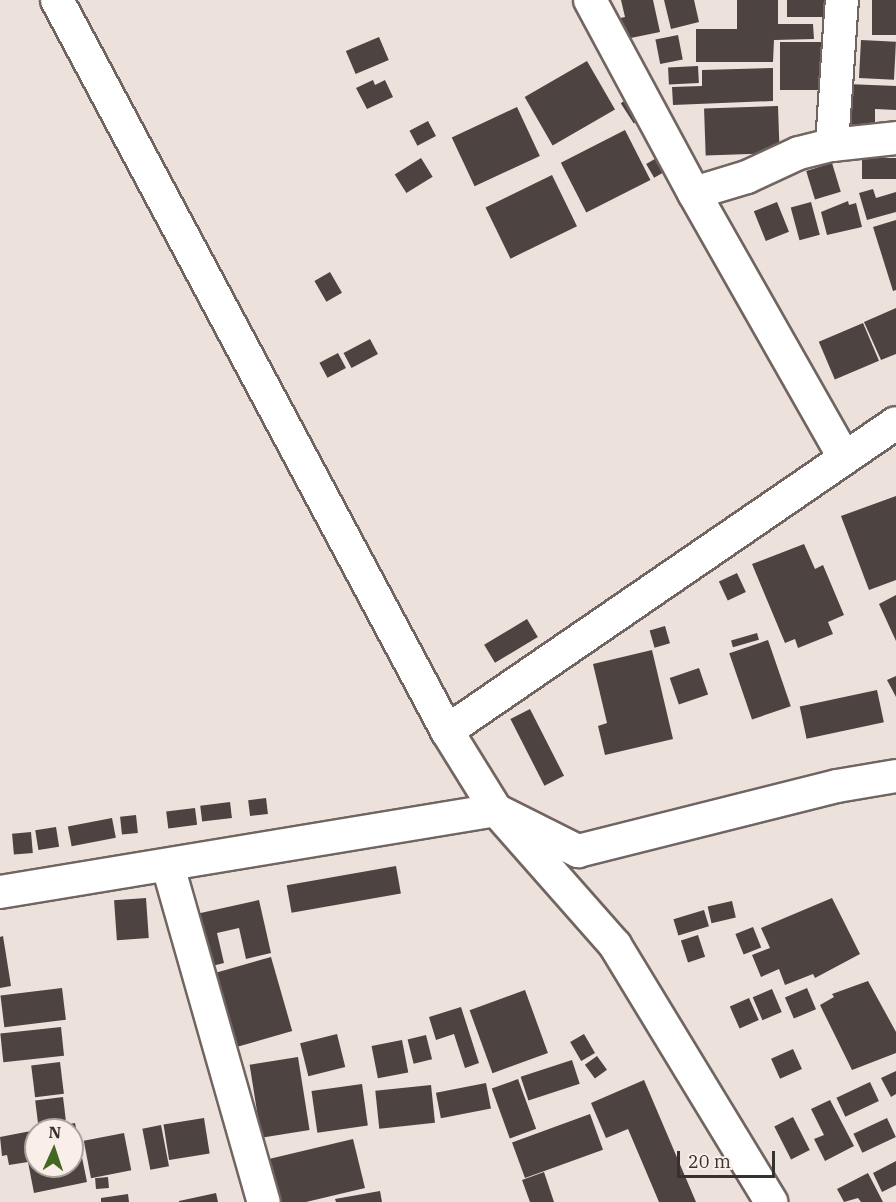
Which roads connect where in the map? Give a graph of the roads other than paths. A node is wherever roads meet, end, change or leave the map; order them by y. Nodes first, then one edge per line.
1 (57, 0) edge
2 (590, 0) edge
3 (842, 0) edge
4 (896, 138) edge
5 (832, 145) junction
6 (694, 193) junction
7 (896, 423) edge
8 (844, 457) junction
9 (447, 731) junction
10 (896, 776) edge
11 (496, 810) junction
12 (168, 866) junction
13 (0, 892) edge
14 (264, 1202) edge
15 (771, 1202) edge

1 - 9 street
2 - 6 street
3 - 5 street
4 - 5 street
5 - 6 street
6 - 8 street
7 - 8 street
8 - 9 street
9 - 11 street
10 - 11 street
11 - 12 street
11 - 15 street
12 - 13 street
12 - 14 street

